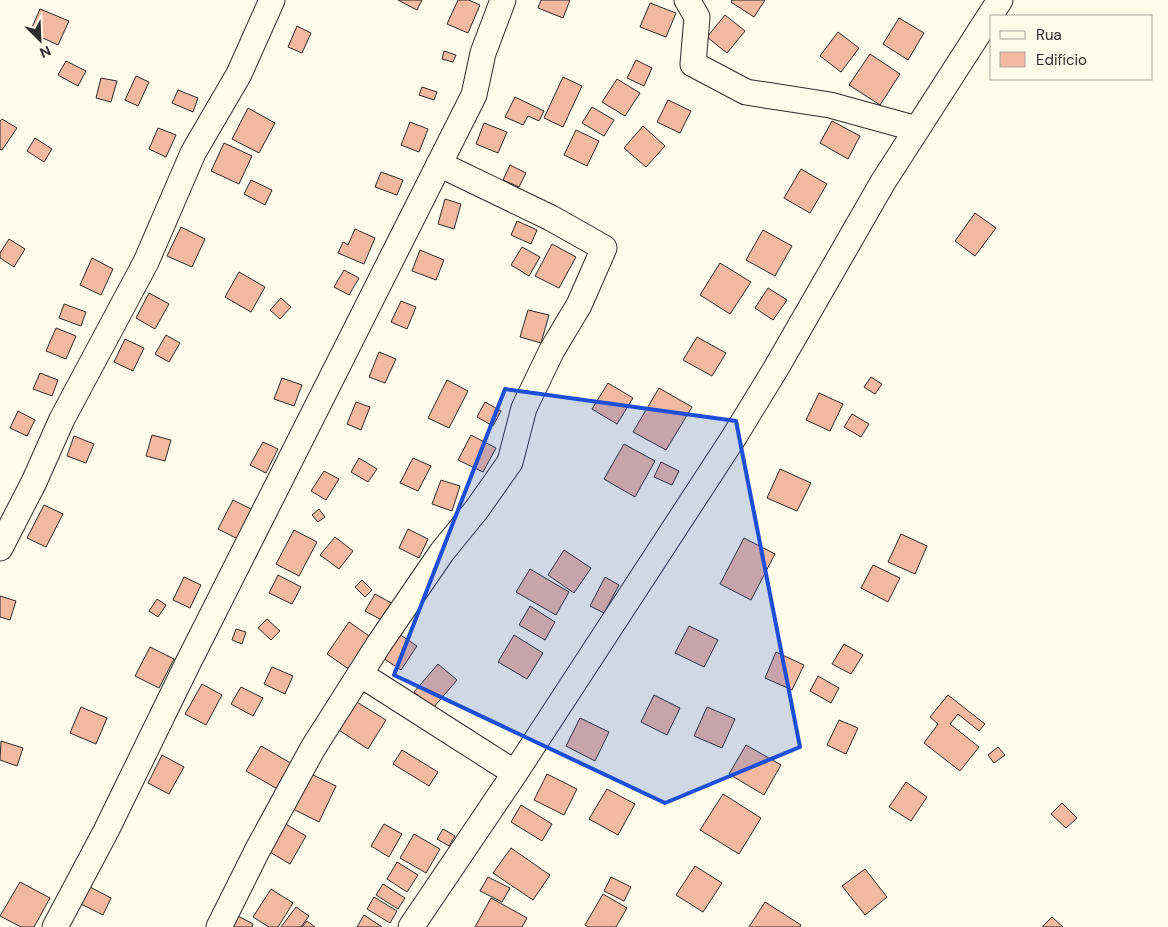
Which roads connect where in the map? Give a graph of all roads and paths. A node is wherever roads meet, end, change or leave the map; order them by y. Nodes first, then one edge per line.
1 (272, 0) edge
2 (503, 0) edge
3 (687, 0) edge
4 (1000, 0) edge
5 (990, 15) edge
6 (990, 16) edge
7 (917, 130) junction
8 (440, 164) junction
9 (0, 548) edge
10 (360, 674) junction
11 (515, 773) junction
12 (55, 927) edge
13 (219, 927) edge
14 (411, 927) edge

1 - 9 street
2 - 8 street
3 - 7 street
4 - 5 street
6 - 7 street
7 - 11 street
8 - 10 street
8 - 12 street
10 - 11 street
10 - 13 street
11 - 14 street

